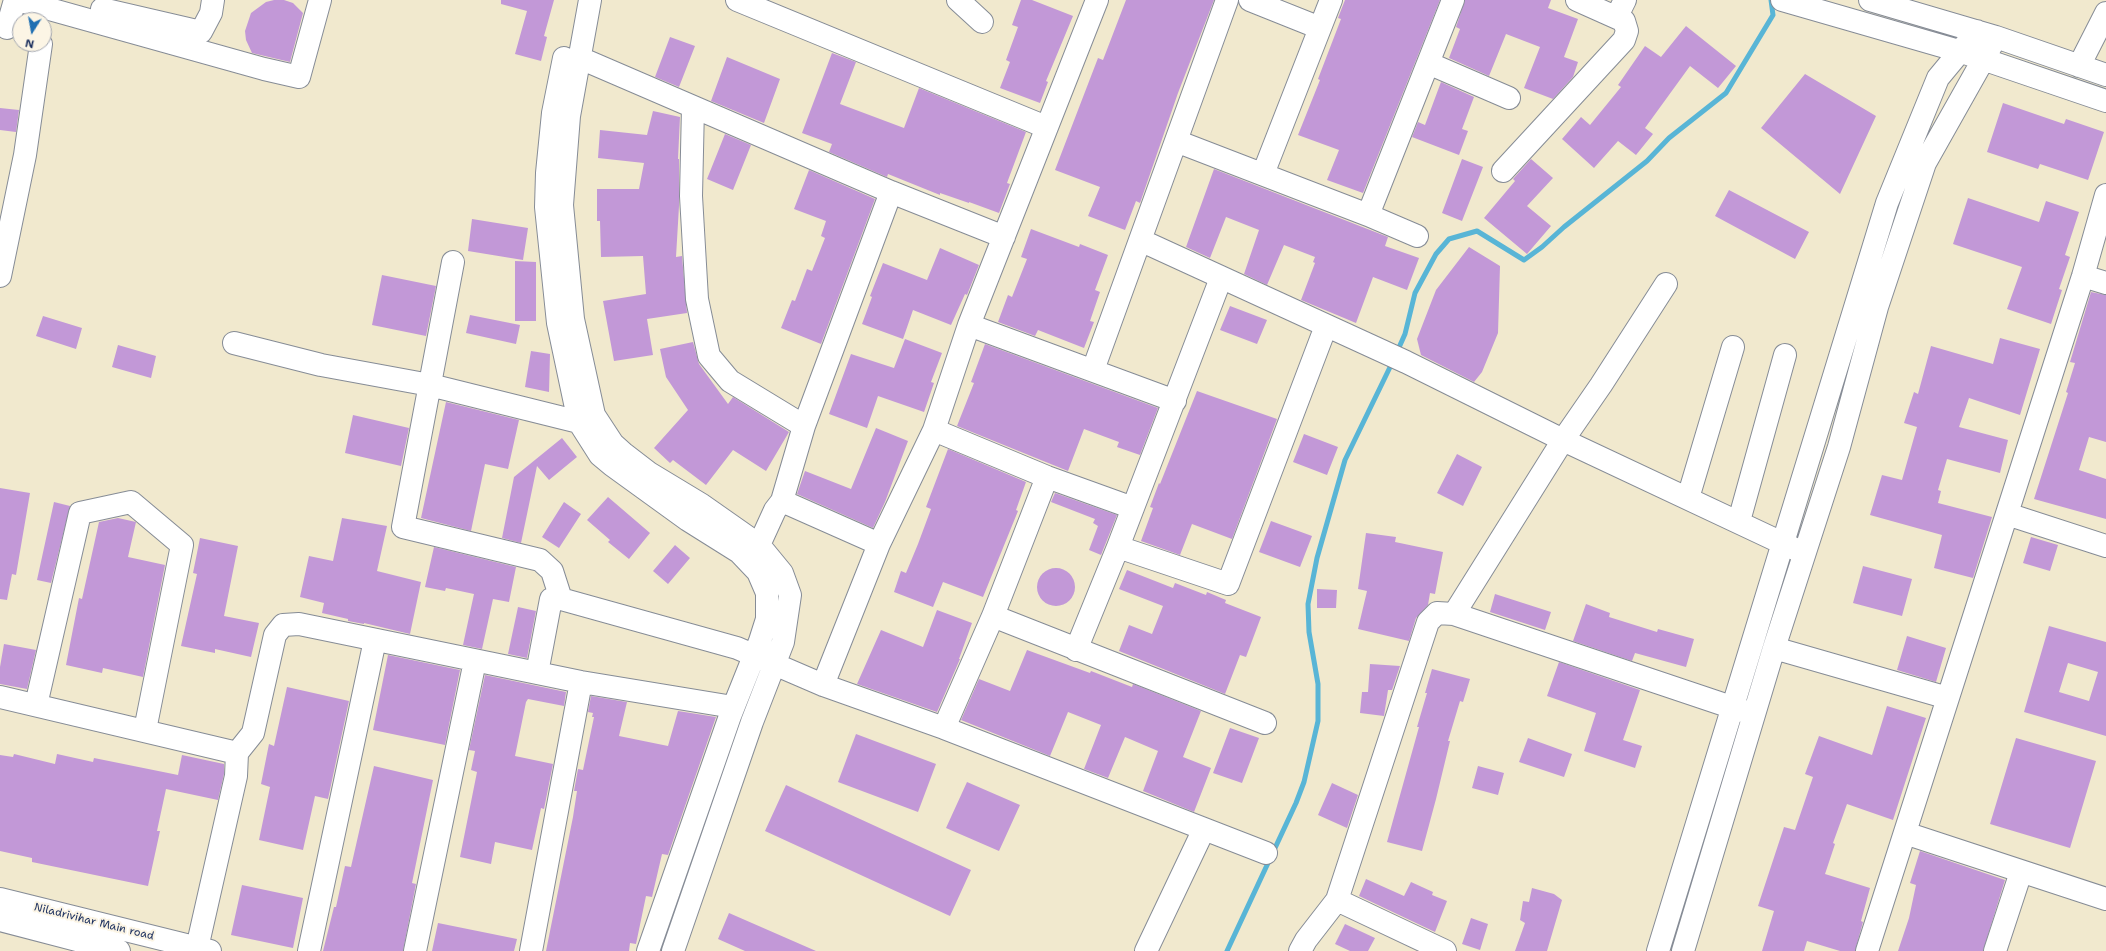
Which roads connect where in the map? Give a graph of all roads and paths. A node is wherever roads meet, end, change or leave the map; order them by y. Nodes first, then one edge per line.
1 (16, 0) edge
2 (62, 0) edge
3 (214, 0) edge
4 (320, 0) edge
5 (576, 0) edge
6 (590, 0) edge
7 (738, 0) edge
8 (958, 0) edge
9 (1097, 0) edge
10 (1227, 0) edge
11 (1250, 0) edge
12 (1331, 0) edge
13 (1453, 0) edge
14 (1577, 0) edge
15 (1782, 0) edge
16 (1870, 0) edge
17 (1621, 8) edge
18 (2106, 13) edge
19 (982, 22) dead end
20 (9, 28) edge
21 (1320, 28) junction
22 (1987, 34) junction
23 (1959, 51) junction
24 (40, 52) edge
25 (580, 58) junction
26 (1984, 60) junction
27 (1428, 63) junction
28 (2079, 66) junction
29 (2106, 75) edge
30 (1509, 98) dead end
31 (2106, 101) edge
32 (693, 107) junction
33 (561, 115) junction
34 (1046, 127) junction
35 (1176, 141) junction
36 (1503, 171) dead end
37 (1263, 174) junction
38 (891, 192) junction
39 (2106, 194) edge
40 (1368, 215) junction
41 (1418, 236) dead end
42 (1004, 237) junction
43 (1140, 240) junction
44 (453, 262) dead end
45 (0, 276) edge
46 (2083, 276) junction
47 (1221, 278) junction
48 (1666, 284) dead end
49 (2106, 284) edge
50 (969, 325) junction
51 (1326, 326) junction
52 (234, 343) dead end
53 (1733, 347) dead end
54 (1785, 355) dead end
55 (1093, 370) junction
56 (430, 385) junction
57 (1174, 401) junction
58 (579, 422) junction
59 (804, 426) junction
60 (934, 430) junction
61 (1563, 440) junction
62 (1047, 477) junction
63 (1688, 498) junction
64 (782, 501) junction
65 (1133, 508) junction
66 (2007, 514) junction
67 (1739, 522) junction
68 (1784, 543) junction
69 (879, 544) junction
70 (759, 545) junction
71 (2106, 546) edge
72 (1118, 547) junction
73 (1805, 554) junction
74 (561, 599) junction
75 (1454, 614) junction
76 (993, 616) junction
77 (375, 640) junction
78 (1774, 648) junction
79 (1076, 650) junction
80 (755, 656) junction
81 (475, 661) junction
82 (775, 664) junction
83 (537, 673) junction
84 (581, 682) junction
85 (823, 685) junction
86 (0, 697) edge
87 (1948, 698) junction
88 (36, 705) junction
89 (733, 707) junction
90 (1733, 707) junction
91 (1754, 715) junction
92 (1264, 723) dead end
93 (944, 728) junction
94 (145, 730) junction
95 (237, 753) junction
96 (1204, 829) junction
97 (1905, 833) junction
98 (1266, 854) dead end
99 (2021, 872) junction
100 (0, 899) edge
101 (2106, 899) edge
102 (1337, 900) junction
103 (0, 920) edge
104 (204, 949) edge
105 (119, 951) edge
106 (309, 951) edge
107 (415, 951) edge
108 (531, 951) edge
109 (648, 951) edge
110 (673, 951) edge
111 (1146, 951) edge
112 (1300, 951) edge
113 (1445, 951) edge
114 (1658, 951) edge
115 (1683, 951) edge
116 (1867, 951) edge
117 (1995, 951) edge

1 - 4 street
1 - 20 street
2 - 3 street
5 - 33 street
6 - 25 street
7 - 34 street
8 - 19 street
9 - 34 street
10 - 35 street
11 - 21 street
12 - 21 street
13 - 27 street
14 - 17 street
15 - 23 street
16 - 22 street
17 - 36 street
18 - 28 street
21 - 37 street
22 - 23 street
22 - 26 street
22 - 28 street
23 - 26 street
23 - 68 street
24 - 45 street
25 - 32 street
25 - 33 street
26 - 31 street
26 - 73 street
27 - 30 street
27 - 40 street
28 - 29 street
32 - 38 street
32 - 59 street
33 - 58 street
33 - 70 street
34 - 42 street
35 - 37 street
35 - 43 street
37 - 40 street
38 - 42 street
38 - 59 street
39 - 46 street
40 - 41 street
42 - 50 street
43 - 47 street
43 - 55 street
44 - 56 street
46 - 49 street
46 - 66 street
47 - 51 street
47 - 57 street
48 - 61 street
50 - 55 street
50 - 60 street
51 - 61 street
51 - 72 street
52 - 56 street
53 - 63 street
54 - 67 street
55 - 57 street
56 - 58 street
56 - 74 street
57 - 65 street
58 - 80 street
59 - 64 street
60 - 62 street
60 - 69 street
61 - 63 street
61 - 75 street
62 - 65 street
62 - 76 street
63 - 67 street
64 - 69 street
64 - 70 street
65 - 72 street
66 - 71 street
66 - 87 street
67 - 68 street
68 - 73 street
68 - 90 street
69 - 85 street
70 - 82 street
72 - 79 street
73 - 78 street
74 - 80 street
74 - 83 street
75 - 90 street
75 - 102 street
76 - 79 street
76 - 93 street
77 - 81 street
77 - 95 street
77 - 106 street
78 - 87 street
78 - 91 street
79 - 92 street
80 - 82 street
80 - 89 street
81 - 83 street
81 - 107 street
82 - 85 street
82 - 110 street
83 - 84 street
84 - 89 street
84 - 108 street
85 - 93 street
86 - 88 street
87 - 97 street
88 - 94 street
88 - 94 street
89 - 109 street
90 - 91 street
90 - 114 street
91 - 115 street
93 - 96 street
94 - 95 street
95 - 104 street
96 - 98 street
96 - 111 street
97 - 99 street
97 - 116 street
99 - 101 street
99 - 117 street
100 - 104 street, Niladrivihar Main road
102 - 112 street
102 - 113 street
103 - 105 street

